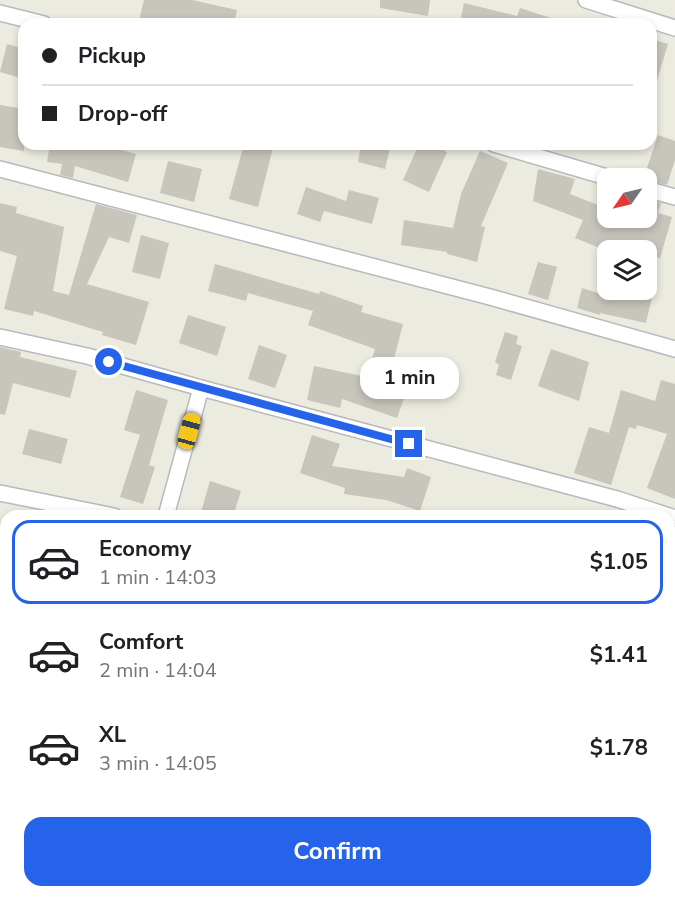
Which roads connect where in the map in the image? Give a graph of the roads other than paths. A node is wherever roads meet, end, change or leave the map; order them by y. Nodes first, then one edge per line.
1 (586, 0) edge
2 (0, 13) edge
3 (20, 18) edge
4 (643, 18) edge
5 (657, 22) edge
6 (675, 28) edge
7 (514, 150) edge
8 (0, 169) edge
9 (597, 174) edge
10 (657, 192) edge
11 (675, 197) edge
12 (0, 337) edge
13 (675, 349) edge
14 (201, 388) junction
15 (0, 493) edge
16 (84, 510) edge
17 (168, 510) edge
18 (650, 510) edge

1 - 4 street
2 - 3 street
5 - 6 street
7 - 9 street
8 - 13 street
10 - 11 street
12 - 14 street
14 - 17 street
14 - 18 street
15 - 16 street

